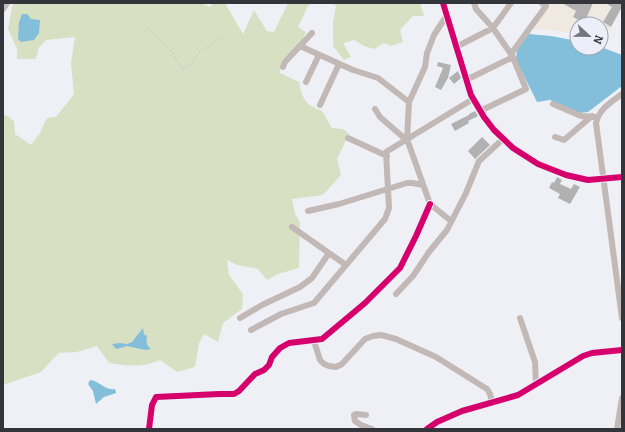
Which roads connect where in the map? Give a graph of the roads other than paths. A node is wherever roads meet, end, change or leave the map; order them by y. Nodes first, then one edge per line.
1 (7, 3) edge
2 (443, 3) edge
3 (474, 3) edge
4 (512, 3) edge
5 (542, 3) edge
6 (3, 10) edge
7 (447, 15) junction
8 (493, 28) junction
9 (312, 33) dead end
10 (300, 46) junction
11 (456, 47) junction
12 (319, 55) junction
13 (512, 55) junction
14 (339, 64) junction
15 (283, 67) dead end
16 (466, 80) junction
17 (306, 82) dead end
18 (622, 94) edge
19 (473, 99) junction
20 (409, 102) junction
21 (553, 104) dead end
22 (320, 105) dead end
23 (375, 109) dead end
24 (480, 111) junction
25 (595, 117) junction
26 (555, 137) dead end
27 (348, 138) dead end
28 (407, 139) junction
29 (503, 139) junction
30 (387, 156) junction
31 (622, 177) edge
32 (603, 178) junction
33 (423, 185) junction
34 (389, 189) junction
35 (430, 204) junction
36 (308, 211) dead end
37 (451, 221) junction
38 (292, 227) dead end
39 (329, 253) junction
40 (346, 265) junction
41 (396, 294) dead end
42 (240, 318) dead end
43 (520, 318) dead end
44 (622, 318) edge
45 (251, 330) dead end
46 (314, 341) junction
47 (622, 350) edge
48 (536, 384) junction
49 (622, 398) edge
50 (492, 402) junction
51 (366, 415) dead end
52 (618, 427) edge
53 (149, 429) edge
54 (372, 429) edge
55 (427, 429) edge

1 - 6 street
2 - 7 street
3 - 8 street
4 - 8 street
5 - 13 street
7 - 11 street
7 - 20 street
8 - 11 street
8 - 13 street
9 - 10 street
10 - 12 street
10 - 15 street
11 - 16 street
12 - 14 street
12 - 17 street
13 - 16 street
13 - 24 street
14 - 20 street
14 - 22 street
16 - 19 street
18 - 25 street
19 - 24 street
19 - 28 street
20 - 28 street
21 - 25 street
23 - 28 street
24 - 29 street
25 - 26 street
25 - 32 street
27 - 30 street
28 - 30 street
28 - 33 street
29 - 32 street
29 - 37 street
30 - 34 street
31 - 32 street
32 - 44 street
33 - 34 street
33 - 35 street
34 - 36 street
34 - 40 street
35 - 37 street
35 - 46 street
37 - 41 street
38 - 39 street
39 - 40 street
39 - 42 street
40 - 45 street
43 - 48 street
46 - 50 street
46 - 53 street
47 - 48 street
48 - 50 street
49 - 52 street
50 - 55 street
51 - 54 street

